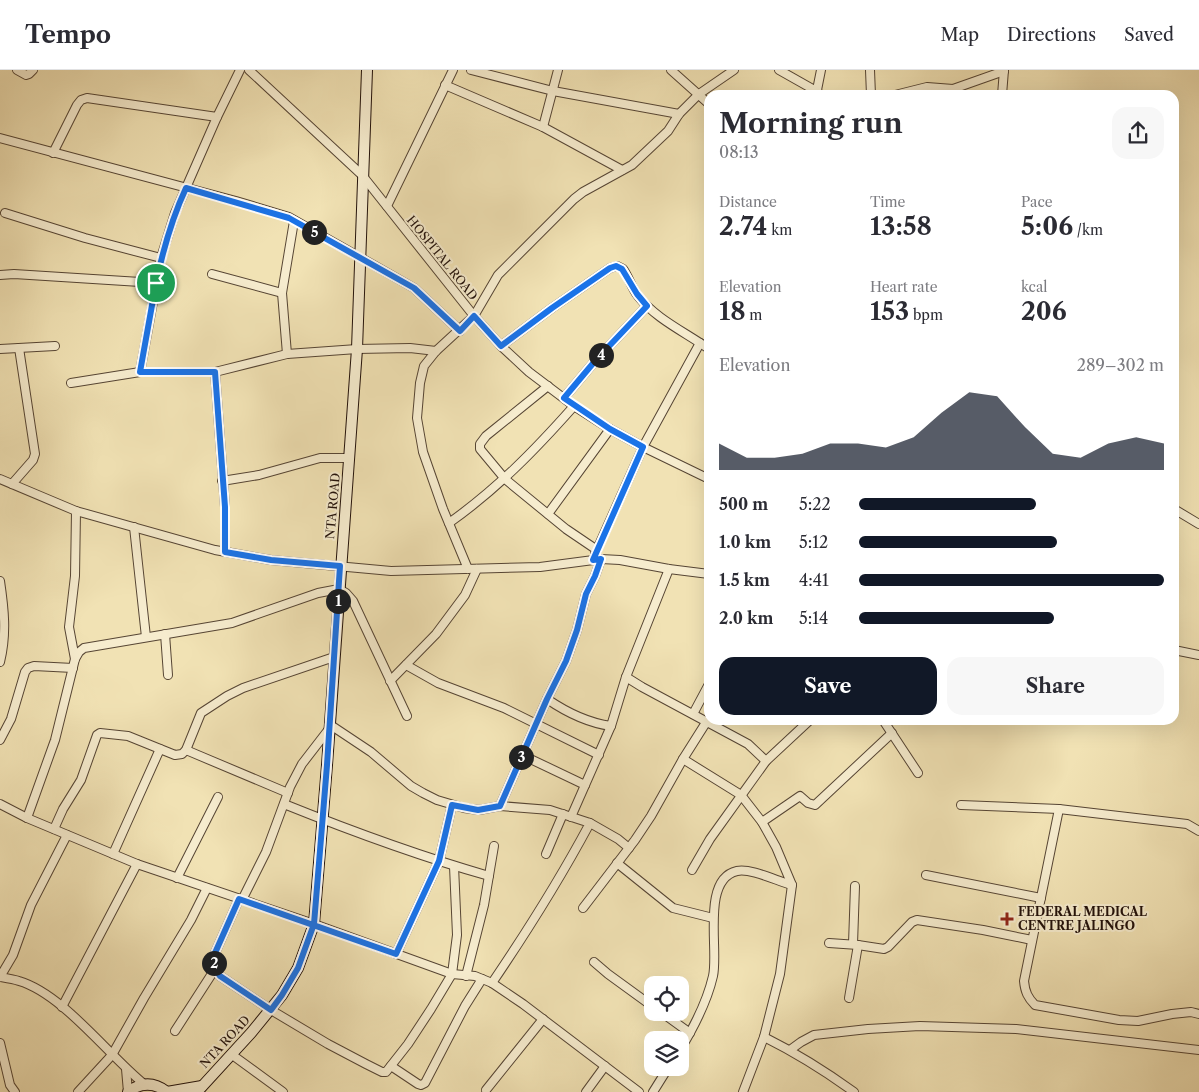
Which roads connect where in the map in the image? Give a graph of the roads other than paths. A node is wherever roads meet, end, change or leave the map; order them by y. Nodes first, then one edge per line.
1 (17, 70) edge
2 (33, 70) edge
3 (240, 70) edge
4 (249, 70) edge
5 (367, 70) edge
6 (452, 70) edge
7 (471, 70) edge
8 (558, 70) edge
9 (671, 70) edge
10 (734, 70) edge
11 (779, 70) edge
12 (821, 70) edge
13 (870, 70) edge
14 (1004, 71) edge
15 (445, 86) junction
16 (705, 90) edge
17 (812, 90) edge
18 (818, 90) edge
19 (871, 90) edge
20 (915, 90) edge
21 (941, 90) edge
22 (955, 90) edge
23 (1002, 90) edge
24 (553, 91) junction
25 (704, 91) edge
26 (699, 94) junction
27 (704, 99) edge
28 (679, 114) junction
29 (217, 117) junction
30 (543, 127) junction
31 (0, 138) edge
32 (53, 153) junction
33 (622, 170) junction
34 (362, 176) junction
35 (186, 188) junction
36 (387, 206) junction
37 (5, 213) dead end
38 (294, 221) junction
39 (161, 258) junction
40 (360, 259) junction
41 (212, 274) dead end
42 (0, 275) edge
43 (156, 283) junction
44 (282, 293) junction
45 (647, 306) junction
46 (474, 316) junction
47 (460, 331) junction
48 (700, 343) junction
49 (55, 346) dead end
50 (501, 346) junction
51 (704, 346) edge
52 (19, 348) junction
53 (0, 349) edge
54 (356, 349) junction
55 (436, 351) junction
56 (287, 354) junction
57 (140, 372) junction
58 (215, 372) junction
59 (71, 383) dead end
60 (548, 386) junction
61 (564, 398) junction
62 (574, 406) junction
63 (610, 429) junction
64 (643, 447) junction
65 (349, 458) junction
66 (704, 477) edge
67 (505, 479) junction
68 (0, 480) edge
69 (222, 481) junction
70 (12, 484) junction
71 (76, 511) junction
72 (1179, 512) edge
73 (548, 514) junction
74 (449, 523) junction
75 (1199, 524) edge
76 (134, 527) junction
77 (597, 550) junction
78 (225, 552) junction
79 (601, 559) junction
80 (593, 560) junction
81 (340, 566) junction
82 (472, 569) junction
83 (668, 569) junction
84 (704, 573) edge
85 (0, 580) edge
86 (339, 589) junction
87 (165, 634) junction
88 (146, 638) junction
89 (1179, 651) edge
90 (1199, 655) edge
91 (334, 657) junction
92 (75, 659) junction
93 (0, 662) edge
94 (406, 664) junction
95 (73, 668) junction
96 (168, 674) dead end
97 (626, 677) junction
98 (390, 681) junction
99 (704, 693) edge
100 (547, 699) junction
101 (693, 714) junction
102 (407, 716) dead end
103 (704, 720) edge
104 (536, 723) junction
105 (704, 724) edge
106 (713, 725) edge
107 (805, 725) edge
108 (886, 725) edge
109 (611, 726) junction
110 (329, 727) junction
111 (892, 733) junction
112 (0, 740) edge
113 (160, 749) junction
114 (186, 750) junction
115 (522, 755) junction
116 (599, 755) junction
117 (683, 759) junction
118 (766, 761) junction
119 (918, 773) dead end
120 (585, 785) junction
121 (288, 792) junction
122 (741, 794) junction
123 (218, 797) dead end
124 (0, 804) edge
125 (284, 804) junction
126 (452, 805) junction
127 (961, 805) dead end
128 (500, 806) junction
129 (1059, 810) junction
130 (563, 814) junction
131 (572, 817) junction
132 (27, 818) junction
133 (323, 820) junction
134 (762, 822) junction
135 (590, 823) junction
136 (54, 829) junction
137 (1199, 831) edge
138 (67, 835) junction
139 (494, 846) dead end
140 (629, 848) junction
141 (113, 854) junction
142 (546, 854) dead end
143 (439, 861) junction
144 (617, 863) junction
145 (137, 864) junction
146 (454, 866) junction
147 (692, 870) dead end
148 (926, 875) dead end
149 (489, 876) junction
150 (176, 878) junction
151 (792, 885) junction
152 (855, 886) dead end
153 (207, 888) junction
154 (1041, 898) junction
155 (240, 899) junction
156 (583, 908) dead end
157 (713, 918) junction
158 (314, 924) junction
159 (1032, 940) junction
160 (829, 943) dead end
161 (856, 944) junction
162 (396, 954) junction
163 (594, 962) dead end
164 (215, 969) junction
165 (452, 974) junction
166 (466, 976) junction
167 (0, 977) edge
168 (482, 979) junction
169 (492, 983) junction
170 (849, 998) dead end
171 (644, 1000) edge
172 (62, 1007) junction
173 (271, 1010) junction
174 (1199, 1014) edge
175 (542, 1019) junction
176 (673, 1021) edge
177 (175, 1031) dead end
178 (690, 1033) joint
179 (764, 1037) junction
180 (0, 1043) edge
181 (790, 1050) junction
182 (1199, 1050) edge
183 (231, 1054) junction
184 (112, 1056) junction
185 (391, 1066) junction
186 (606, 1066) junction
187 (126, 1069) junction
188 (663, 1076) edge
189 (0, 1084) edge
190 (10, 1084) junction
191 (144, 1084) junction
192 (199, 1089) edge
193 (486, 1090) dead end
194 (15, 1092) edge
195 (78, 1092) edge
196 (128, 1092) edge
197 (167, 1092) edge
198 (283, 1092) edge
199 (586, 1092) edge
200 (639, 1092) edge
201 (653, 1092) edge
202 (743, 1092) edge
203 (854, 1092) edge

1 - 2 street
3 - 29 street
4 - 34 street, HOSPITAL ROAD
5 - 34 street, NTA ROAD
6 - 15 street
7 - 24 street
8 - 24 street
9 - 26 street
10 - 16 street
11 - 17 street
12 - 18 street
13 - 19 street
14 - 22 street
14 - 23 street
15 - 30 street
15 - 36 street
20 - 21 street
24 - 28 street
24 - 30 street
25 - 26 street
26 - 27 street
26 - 28 street
28 - 33 street
29 - 32 street
29 - 35 street
30 - 33 street
31 - 32 street
32 - 35 street
33 - 46 street
34 - 36 street, HOSPITAL ROAD
34 - 40 street, NTA ROAD
35 - 38 street
35 - 39 street
36 - 46 street, HOSPITAL ROAD
37 - 39 street
38 - 40 street
38 - 44 street
39 - 43 street
40 - 47 street
40 - 54 street, NTA ROAD
41 - 44 street
42 - 43 street
43 - 57 street
44 - 56 street
45 - 48 street
45 - 50 street
45 - 61 street
46 - 47 street
46 - 50 street, HOSPITAL ROAD
47 - 55 street
48 - 51 street
48 - 64 street
49 - 52 street
50 - 60 street, HOSPITAL ROAD
52 - 53 street
52 - 70 street
54 - 55 street
54 - 56 street
54 - 65 street, NTA ROAD
55 - 74 street
56 - 58 street
57 - 58 street
57 - 59 street
58 - 69 street
60 - 61 street, HOSPITAL ROAD
60 - 67 street
61 - 62 street, HOSPITAL ROAD
62 - 63 street, HOSPITAL ROAD
62 - 67 street
63 - 64 street, HOSPITAL ROAD
63 - 73 street
64 - 66 street, HOSPITAL ROAD
64 - 77 street
65 - 69 street
65 - 81 street, NTA ROAD
67 - 73 street
67 - 74 street
68 - 70 street
69 - 78 street
70 - 71 street
71 - 76 street
71 - 92 street
72 - 75 street
73 - 77 street
74 - 82 street
76 - 78 street
76 - 88 street
77 - 80 street
78 - 81 street
79 - 80 street
79 - 83 street
79 - 100 street
80 - 82 street
81 - 82 street
81 - 86 street, NTA ROAD
82 - 94 street
83 - 84 street
83 - 97 street
85 - 93 street
86 - 87 street
86 - 91 street, NTA ROAD
86 - 98 street
87 - 88 street
87 - 96 street
88 - 92 street
89 - 90 street
91 - 110 street, NTA ROAD
91 - 114 street
92 - 95 street
94 - 98 street
94 - 104 street
95 - 112 street
95 - 132 street
97 - 101 street
97 - 109 street
98 - 102 street
99 - 101 street
100 - 104 street
100 - 109 street
101 - 103 street
104 - 115 street
104 - 116 street
105 - 117 street
106 - 118 street
107 - 118 street
108 - 111 street
109 - 116 street
110 - 121 street
110 - 126 street
110 - 133 street, NTA ROAD
111 - 119 street
111 - 134 street
113 - 114 street
113 - 136 street
113 - 141 street
114 - 121 street
115 - 120 street
115 - 128 street
116 - 120 street
117 - 122 street
117 - 140 street
118 - 122 street
120 - 131 street
121 - 125 street
122 - 134 street
122 - 147 street
123 - 150 street
124 - 132 street
125 - 133 street
125 - 155 street
126 - 128 street
126 - 143 street
127 - 129 street
128 - 130 street
129 - 137 street
129 - 154 street
130 - 131 street
130 - 142 street
131 - 135 street
132 - 136 street
133 - 143 street
133 - 158 street, NTA ROAD
134 - 151 street
135 - 140 street
135 - 169 street
136 - 138 street
138 - 141 street
138 - 167 street
139 - 149 street
140 - 144 street
141 - 145 street
143 - 146 street
143 - 162 street
144 - 156 street
144 - 157 street
145 - 150 street
145 - 172 street
146 - 149 street
146 - 165 street
148 - 154 street
149 - 166 street
150 - 153 street
151 - 157 street
151 - 179 street
152 - 161 street
153 - 155 street
153 - 184 street
154 - 159 street
155 - 158 street
155 - 164 street
157 - 178 street
158 - 162 street
158 - 173 street, NTA ROAD
159 - 161 street
159 - 174 street
160 - 161 street
161 - 170 street
162 - 165 street
163 - 171 street
164 - 173 street
164 - 177 street
165 - 166 street
165 - 185 street
166 - 168 street
167 - 172 street
168 - 169 street
168 - 185 street
169 - 175 street
172 - 184 street
173 - 183 street, NTA ROAD
173 - 185 street
175 - 186 street
175 - 193 street
176 - 178 street
179 - 181 street
179 - 202 street
180 - 190 street
181 - 182 street
181 - 203 street
183 - 192 street, NTA ROAD
183 - 198 street
184 - 187 street
184 - 195 street
186 - 199 street
186 - 200 street
187 - 191 street
187 - 196 street
188 - 201 street
189 - 190 street
190 - 194 street
191 - 196 street
191 - 197 street
192 - 197 street

